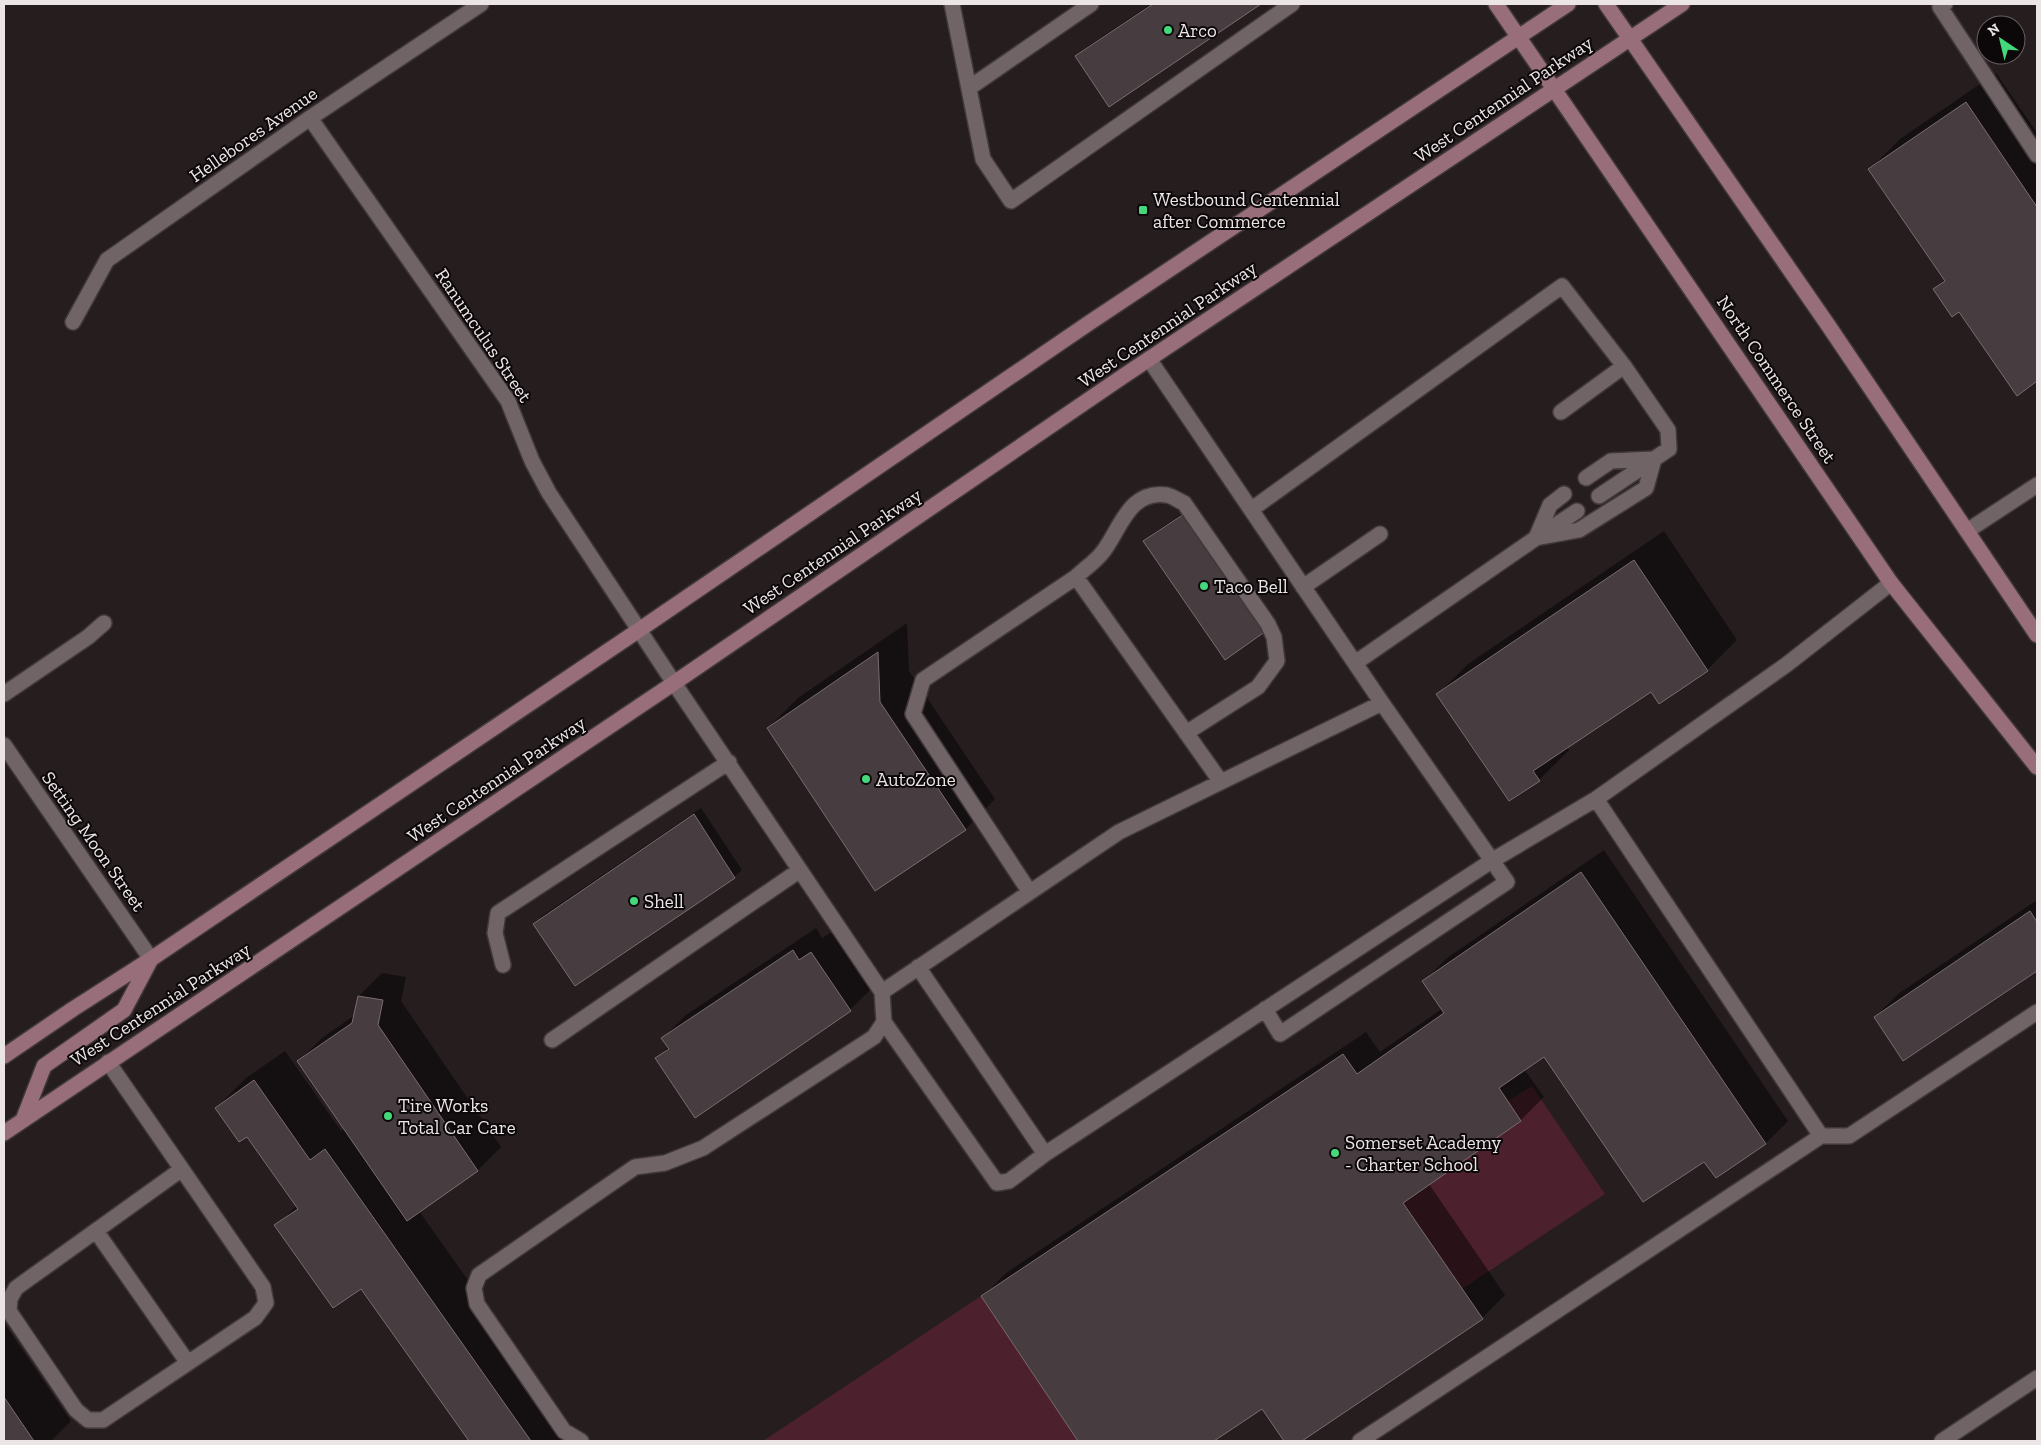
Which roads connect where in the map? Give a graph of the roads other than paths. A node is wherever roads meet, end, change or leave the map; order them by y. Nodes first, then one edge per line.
1 (481, 4) edge
2 (952, 4) edge
3 (1091, 4) edge
4 (1292, 4) edge
5 (1496, 4) edge
6 (1568, 4) edge
7 (1606, 4) edge
8 (1682, 4) edge
9 (1945, 4) edge
10 (1520, 37) junction
11 (1629, 39) junction
12 (969, 88) junction
13 (1554, 89) junction
14 (310, 118) junction
15 (2037, 155) edge
16 (73, 322) dead end
17 (1150, 359) junction
18 (1624, 366) junction
19 (1561, 412) dead end
20 (1654, 459) junction
21 (1586, 478) dead end
22 (2037, 485) edge
23 (1564, 494) dead end
24 (1599, 496) dead end
25 (1252, 509) junction
26 (1577, 511) dead end
27 (1967, 531) junction
28 (1380, 534) dead end
29 (1536, 538) junction
30 (1076, 577) junction
31 (1891, 583) junction
32 (1303, 586) junction
33 (104, 623) dead end
34 (639, 630) junction
35 (2037, 635) edge
36 (1355, 663) junction
37 (674, 683) junction
38 (4, 694) edge
39 (1382, 703) junction
40 (1186, 734) junction
41 (4, 745) edge
42 (729, 762) junction
43 (2037, 767) edge
44 (1220, 782) junction
45 (1596, 799) junction
46 (1493, 860) junction
47 (800, 870) junction
48 (1029, 892) junction
49 (151, 959) junction
50 (503, 965) dead end
51 (918, 967) junction
52 (882, 992) junction
53 (1265, 1009) junction
54 (2037, 1012) edge
55 (884, 1022) junction
56 (552, 1040) dead end
57 (4, 1056) edge
58 (108, 1062) junction
59 (23, 1120) junction
60 (4, 1133) edge
61 (1821, 1136) junction
62 (1045, 1154) junction
63 (182, 1170) junction
64 (96, 1231) junction
65 (188, 1363) junction
66 (2037, 1378) edge
67 (581, 1441) edge
68 (1360, 1441) edge
69 (1942, 1441) edge

1 - 14 street, Hellebores Avenue
2 - 12 street
3 - 12 street
4 - 12 street
5 - 10 main road, North Commerce Street
6 - 10 main road
7 - 11 main road
8 - 11 main road, West Centennial Parkway
9 - 15 street
10 - 13 main road, North Commerce Street
10 - 34 main road
11 - 13 main road, West Centennial Parkway
11 - 27 main road
13 - 17 main road, West Centennial Parkway
13 - 31 main road, North Commerce Street
14 - 16 street, Hellebores Avenue
14 - 34 street, Ranumculus Street
17 - 25 street
17 - 37 main road, West Centennial Parkway
18 - 19 street
18 - 20 street
18 - 25 street
20 - 21 street
20 - 24 street
20 - 29 street
22 - 27 street
23 - 29 street
25 - 32 street
26 - 29 street
27 - 35 main road
28 - 32 street
29 - 36 street
30 - 40 street
30 - 40 street
30 - 48 street
31 - 43 main road, North Commerce Street
31 - 45 street
32 - 36 street
33 - 38 street
34 - 37 street, Ranumculus Street
34 - 49 main road
36 - 39 street
37 - 42 street, Ranumculus Street
37 - 58 main road, West Centennial Parkway
39 - 44 street
39 - 46 street
40 - 44 street
41 - 49 street, Setting Moon Street
42 - 47 street, Ranumculus Street
42 - 50 street
44 - 48 street
45 - 46 street
45 - 61 street
46 - 53 street
46 - 53 street
47 - 52 street, Ranumculus Street
47 - 56 street
48 - 51 street
49 - 57 main road
49 - 59 main road
51 - 52 street
51 - 62 street
52 - 55 street
53 - 62 street
54 - 61 street
55 - 62 street
55 - 67 street
58 - 59 main road, West Centennial Parkway
58 - 63 street
59 - 60 main road, West Centennial Parkway
61 - 68 street
63 - 64 street
63 - 65 street
64 - 65 street
64 - 65 street
66 - 69 street

